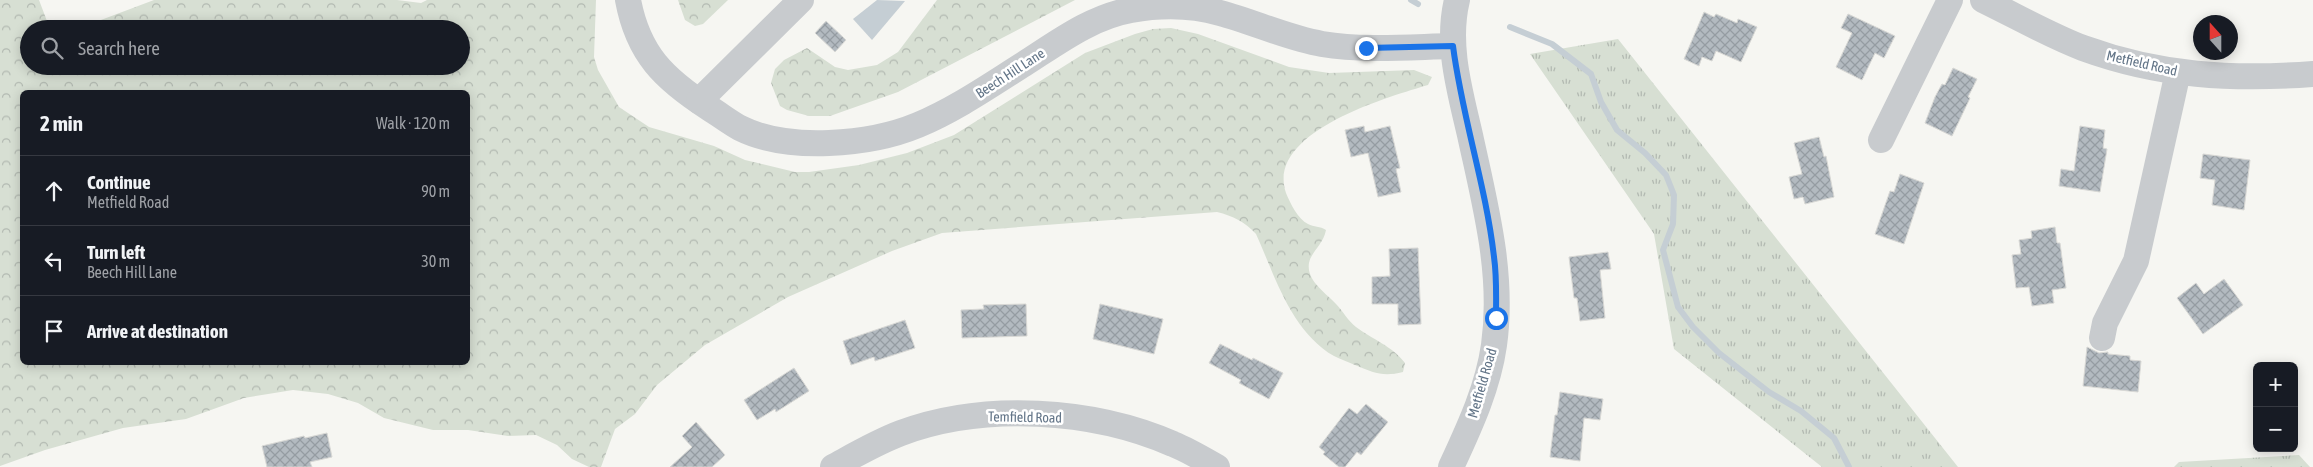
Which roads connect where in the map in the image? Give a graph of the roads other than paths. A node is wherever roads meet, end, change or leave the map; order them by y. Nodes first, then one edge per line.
1 (628, 0) edge
2 (801, 0) edge
3 (1457, 0) edge
4 (1950, 0) edge
5 (1982, 0) edge
6 (1453, 46) junction
7 (2178, 72) junction
8 (2313, 74) edge
9 (699, 101) junction
10 (1881, 140) dead end
11 (2102, 338) dead end
12 (833, 467) edge
13 (1217, 467) edge
14 (1451, 467) edge

1 - 9 street, Beech Hill Lane
2 - 9 street
3 - 6 street, Metfield Road
4 - 10 street
5 - 7 street, Metfield Road
6 - 9 street, Beech Hill Lane
6 - 14 street, Metfield Road
7 - 8 street, Metfield Road
7 - 11 street
12 - 13 street, Temfield Road

